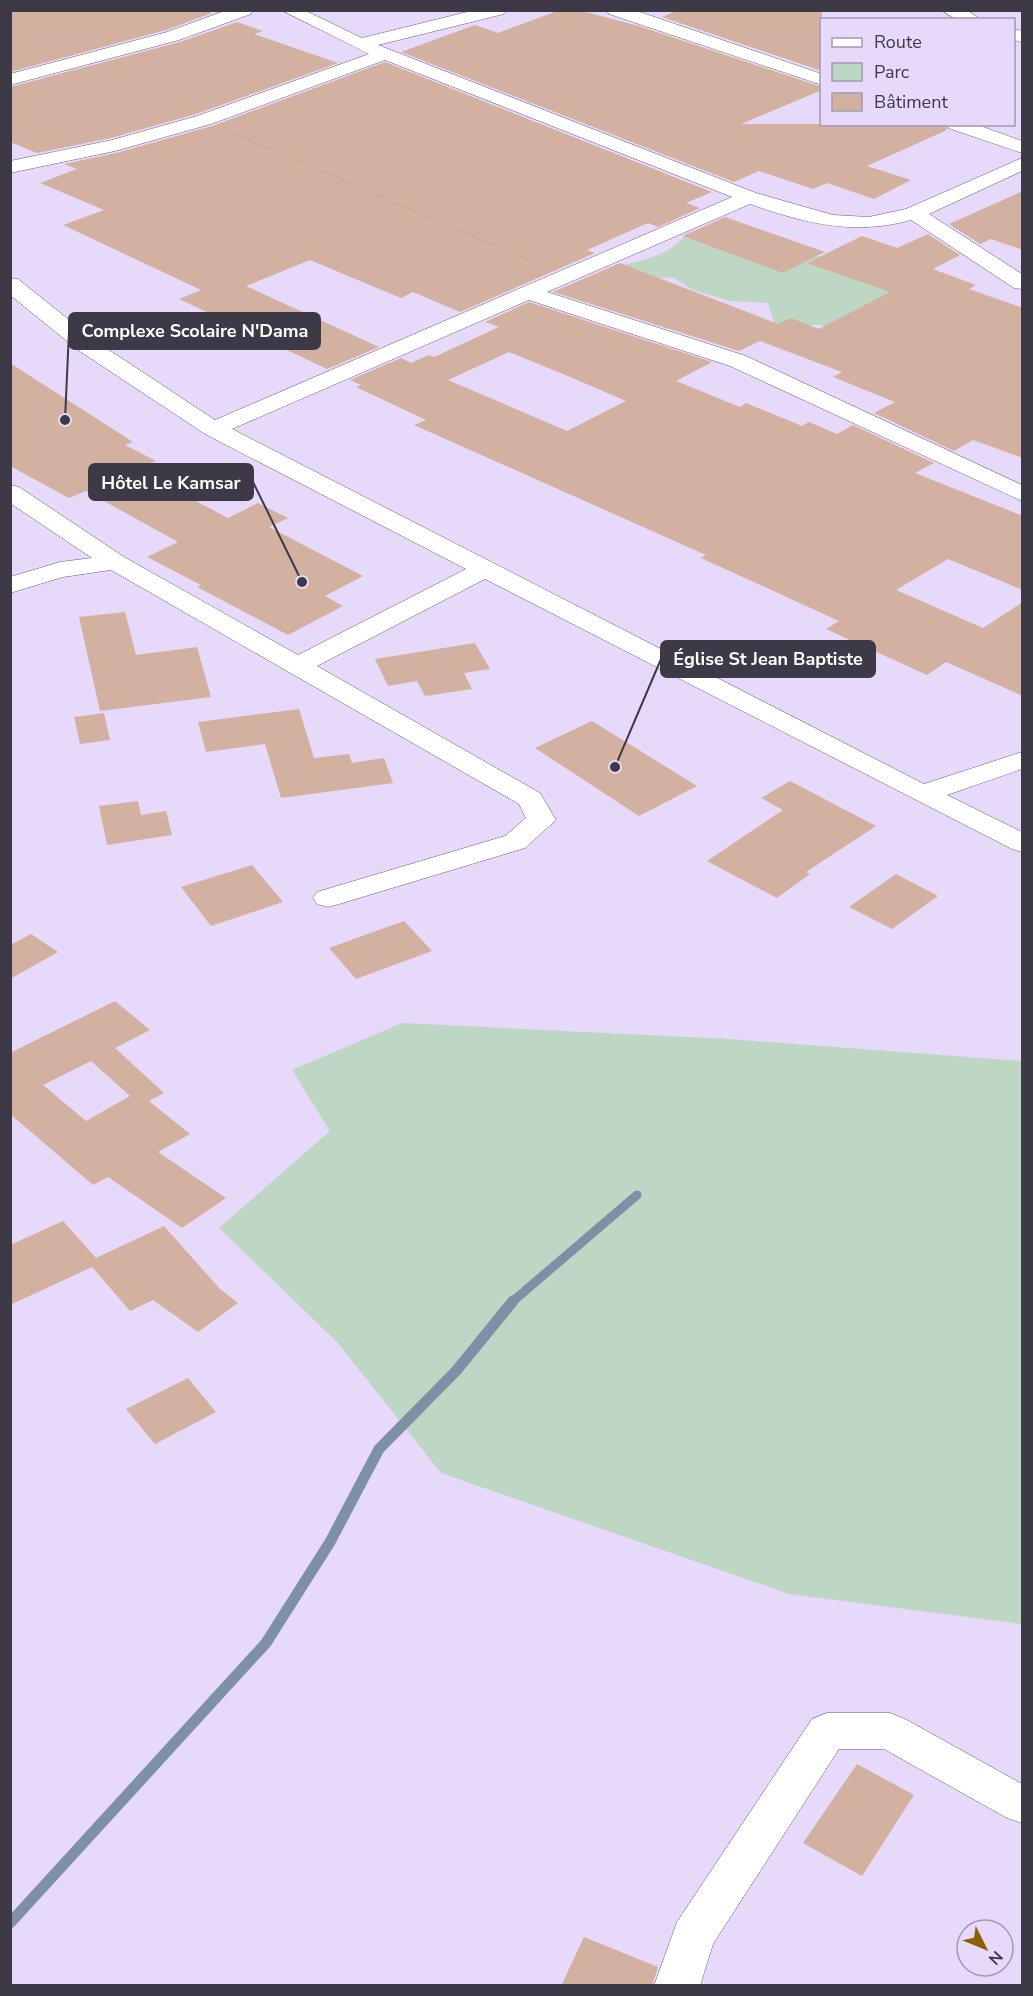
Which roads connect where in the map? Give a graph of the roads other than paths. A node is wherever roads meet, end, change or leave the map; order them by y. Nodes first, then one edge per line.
1 (246, 10) edge
2 (289, 10) edge
3 (498, 10) edge
4 (615, 10) edge
5 (949, 10) edge
6 (969, 18) edge
7 (360, 44) junction
8 (385, 54) junction
9 (820, 79) edge
10 (10, 80) edge
11 (961, 126) edge
12 (1023, 147) edge
13 (10, 167) edge
14 (1017, 173) edge
15 (749, 197) junction
16 (913, 213) junction
17 (1023, 283) edge
18 (10, 284) edge
19 (528, 293) junction
20 (213, 429) junction
21 (10, 492) edge
22 (1023, 494) edge
23 (115, 562) junction
24 (485, 569) junction
25 (10, 585) edge
26 (297, 666) junction
27 (1023, 760) edge
28 (922, 794) junction
29 (1023, 843) edge
30 (328, 898) dead end
31 (1023, 1805) edge
32 (677, 1986) edge

1 - 10 street
2 - 7 street
3 - 7 street
4 - 9 street
5 - 6 street
7 - 8 street
8 - 13 street
8 - 15 street
11 - 12 street
14 - 16 street
15 - 16 street
15 - 19 street
16 - 17 street
18 - 20 street
19 - 20 street
19 - 22 street
20 - 24 street
21 - 23 street
23 - 25 street
23 - 26 street
24 - 26 street
24 - 28 street
26 - 30 street
27 - 28 street
28 - 29 street
31 - 32 street

